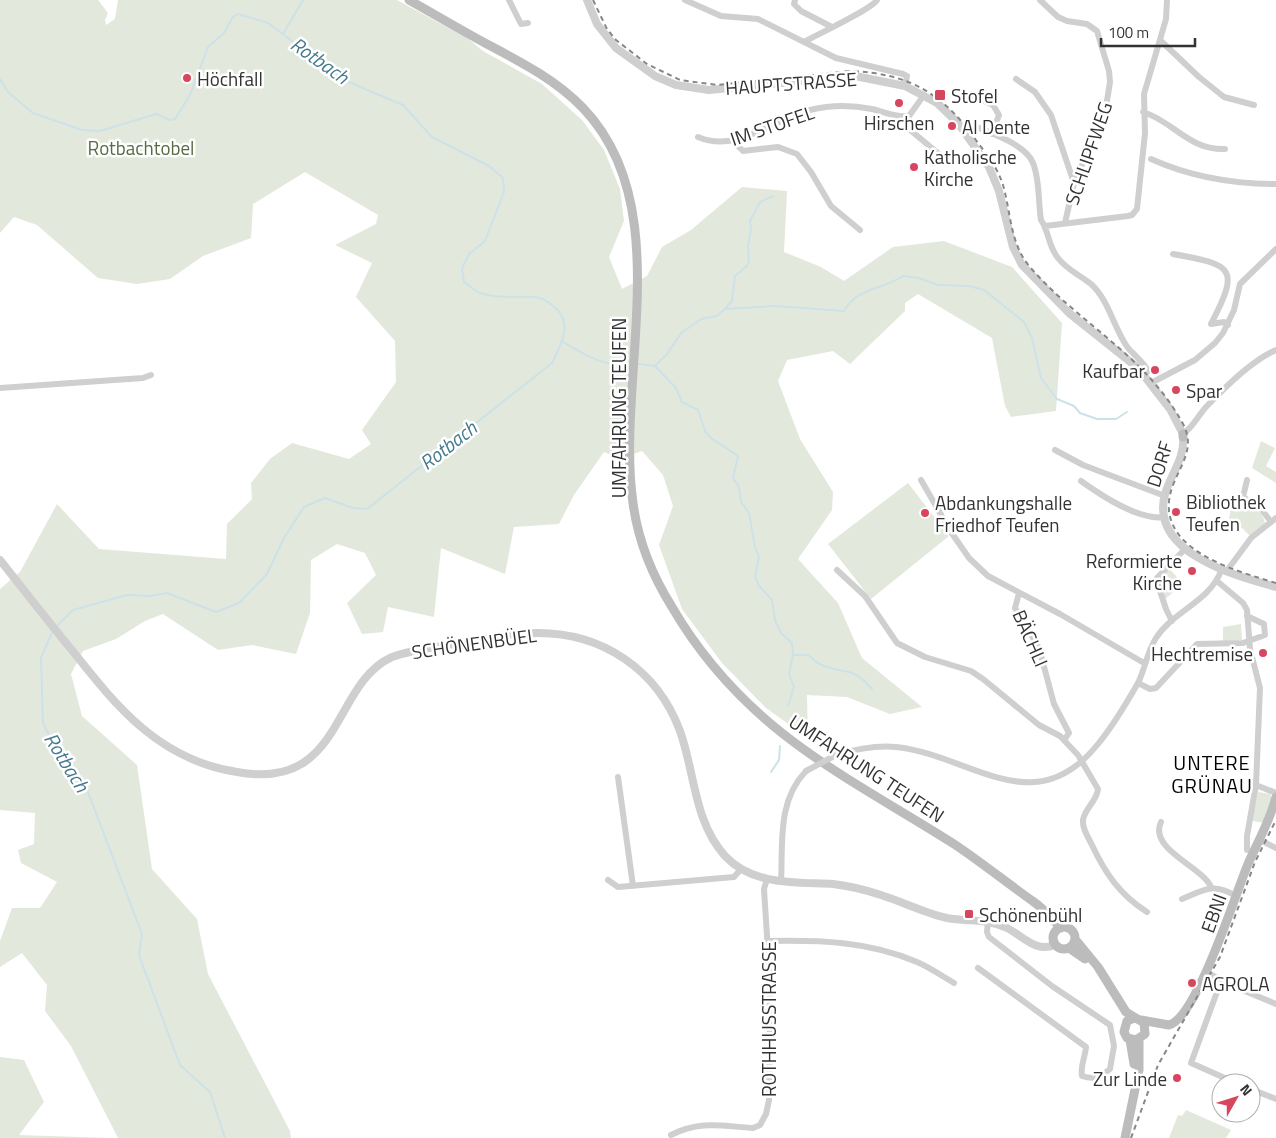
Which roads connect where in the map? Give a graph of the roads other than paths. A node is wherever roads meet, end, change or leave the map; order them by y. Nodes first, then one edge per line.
1 (409, 0) edge
2 (509, 0) edge
3 (587, 0) edge
4 (686, 0) edge
5 (795, 0) edge
6 (878, 0) edge
7 (1040, 0) edge
8 (1167, 0) edge
9 (528, 23) dead end
10 (830, 26) junction
11 (1160, 40) junction
12 (804, 42) junction
13 (1016, 79) dead end
14 (905, 86) junction
15 (924, 95) junction
16 (975, 97) dead end
17 (1254, 105) dead end
18 (1143, 112) junction
19 (909, 116) junction
20 (961, 127) junction
21 (992, 134) junction
22 (698, 137) dead end
23 (739, 141) junction
24 (1225, 149) dead end
25 (939, 154) dead end
26 (1151, 159) dead end
27 (1074, 182) junction
28 (1276, 184) edge
29 (1065, 223) junction
30 (1045, 226) junction
31 (860, 230) dead end
32 (1276, 249) edge
33 (1173, 254) dead end
34 (1228, 324) junction
35 (1276, 350) edge
36 (151, 375) dead end
37 (1144, 375) junction
38 (1151, 384) junction
39 (0, 388) edge
40 (1183, 435) junction
41 (1055, 450) dead end
42 (921, 480) dead end
43 (1247, 480) dead end
44 (1081, 481) dead end
45 (1165, 496) junction
46 (1165, 517) junction
47 (1274, 519) edge
48 (1186, 548) junction
49 (0, 560) edge
50 (837, 570) dead end
51 (1223, 571) junction
52 (1218, 581) junction
53 (1276, 587) edge
54 (1020, 593) junction
55 (1247, 616) junction
56 (1172, 621) junction
57 (1249, 642) junction
58 (1144, 663) junction
59 (1138, 683) junction
60 (1064, 740) junction
61 (1082, 762) junction
62 (618, 777) dead end
63 (1256, 785) junction
64 (1276, 793) edge
65 (1276, 797) edge
66 (1161, 822) dead end
67 (1260, 840) junction
68 (1276, 848) edge
69 (1247, 850) dead end
70 (741, 870) junction
71 (767, 879) junction
72 (608, 880) dead end
73 (782, 882) junction
74 (633, 886) junction
75 (1211, 887) junction
76 (1236, 896) junction
77 (1026, 897) junction
78 (1182, 899) dead end
79 (1147, 912) dead end
80 (988, 921) junction
81 (1061, 928) junction
82 (1053, 935) junction
83 (1075, 939) junction
84 (768, 941) junction
85 (1055, 945) junction
86 (1070, 948) junction
87 (978, 968) dead end
88 (1206, 972) junction
89 (1221, 981) junction
90 (954, 983) dead end
91 (1276, 1004) edge
92 (1138, 1019) junction
93 (1124, 1025) junction
94 (1161, 1025) junction
95 (1138, 1038) junction
96 (1214, 1073) edge
97 (1261, 1093) edge
98 (1276, 1099) edge
99 (671, 1135) dead end
100 (1125, 1138) edge

1 - 77 main road, UMFAHRUNG TEUFEN
2 - 9 street
3 - 14 street, HAUPTSTRASSE
4 - 12 street
5 - 10 street
6 - 10 street
7 - 27 street, SCHLIPFWEG
8 - 11 street
10 - 12 street
11 - 17 street
11 - 18 street
12 - 14 street
13 - 27 street
14 - 15 street, HAUPTSTRASSE
15 - 19 street
15 - 20 street, HAUPTSTRASSE
16 - 21 street
18 - 24 street
18 - 29 street
19 - 23 street, IM STOFEL
19 - 25 street
20 - 21 street
20 - 37 street, HAUPTSTRASSE
21 - 30 street
22 - 23 street, IM STOFEL
23 - 31 street
26 - 28 street
27 - 29 street, SCHLIPFWEG
29 - 30 street
30 - 37 street
32 - 34 street
33 - 34 street
34 - 38 street
35 - 40 street
36 - 39 street
37 - 38 street, HAUPTSTRASSE
38 - 40 street, HAUPTSTRASSE
40 - 45 street, DORF
41 - 45 street
42 - 54 street, BÄCHLI
43 - 47 street
44 - 46 street
45 - 46 street, DORF
46 - 48 street, DORF
47 - 51 street
48 - 51 street, DORF
48 - 56 street
49 - 70 street, SCHÖNENBÜEL
50 - 60 street
51 - 52 street
51 - 53 street, DORF
52 - 55 street
52 - 56 street
54 - 58 street
54 - 60 street, BÄCHLI
55 - 57 street
55 - 57 street
56 - 58 street
57 - 59 street
57 - 63 street
58 - 59 street
59 - 61 street
60 - 61 street
61 - 73 street, bridge
61 - 79 street
62 - 74 street
63 - 64 street
63 - 69 street
65 - 67 main road, EBNI
66 - 75 street
67 - 68 street
67 - 76 main road, EBNI
70 - 71 street
70 - 74 street
71 - 73 street
71 - 84 street, ROTHHUSSTRASSE
72 - 74 street
73 - 80 street
75 - 76 street
75 - 78 street
76 - 88 main road, EBNI
77 - 81 main road, UMFAHRUNG TEUFEN
77 - 82 main road, UMFAHRUNG TEUFEN
80 - 85 street
80 - 87 street
81 - 82 main road
81 - 83 main road
82 - 85 main road
83 - 86 main road
83 - 92 main road
84 - 90 street
84 - 99 street, ROTHHUSSTRASSE
85 - 86 main road
86 - 93 main road
88 - 89 street
88 - 94 main road, EBNI
89 - 91 street
89 - 96 street
92 - 93 main road
92 - 94 main road
92 - 95 main road
93 - 95 main road
94 - 95 main road, EBNI
95 - 100 main road
97 - 98 street

